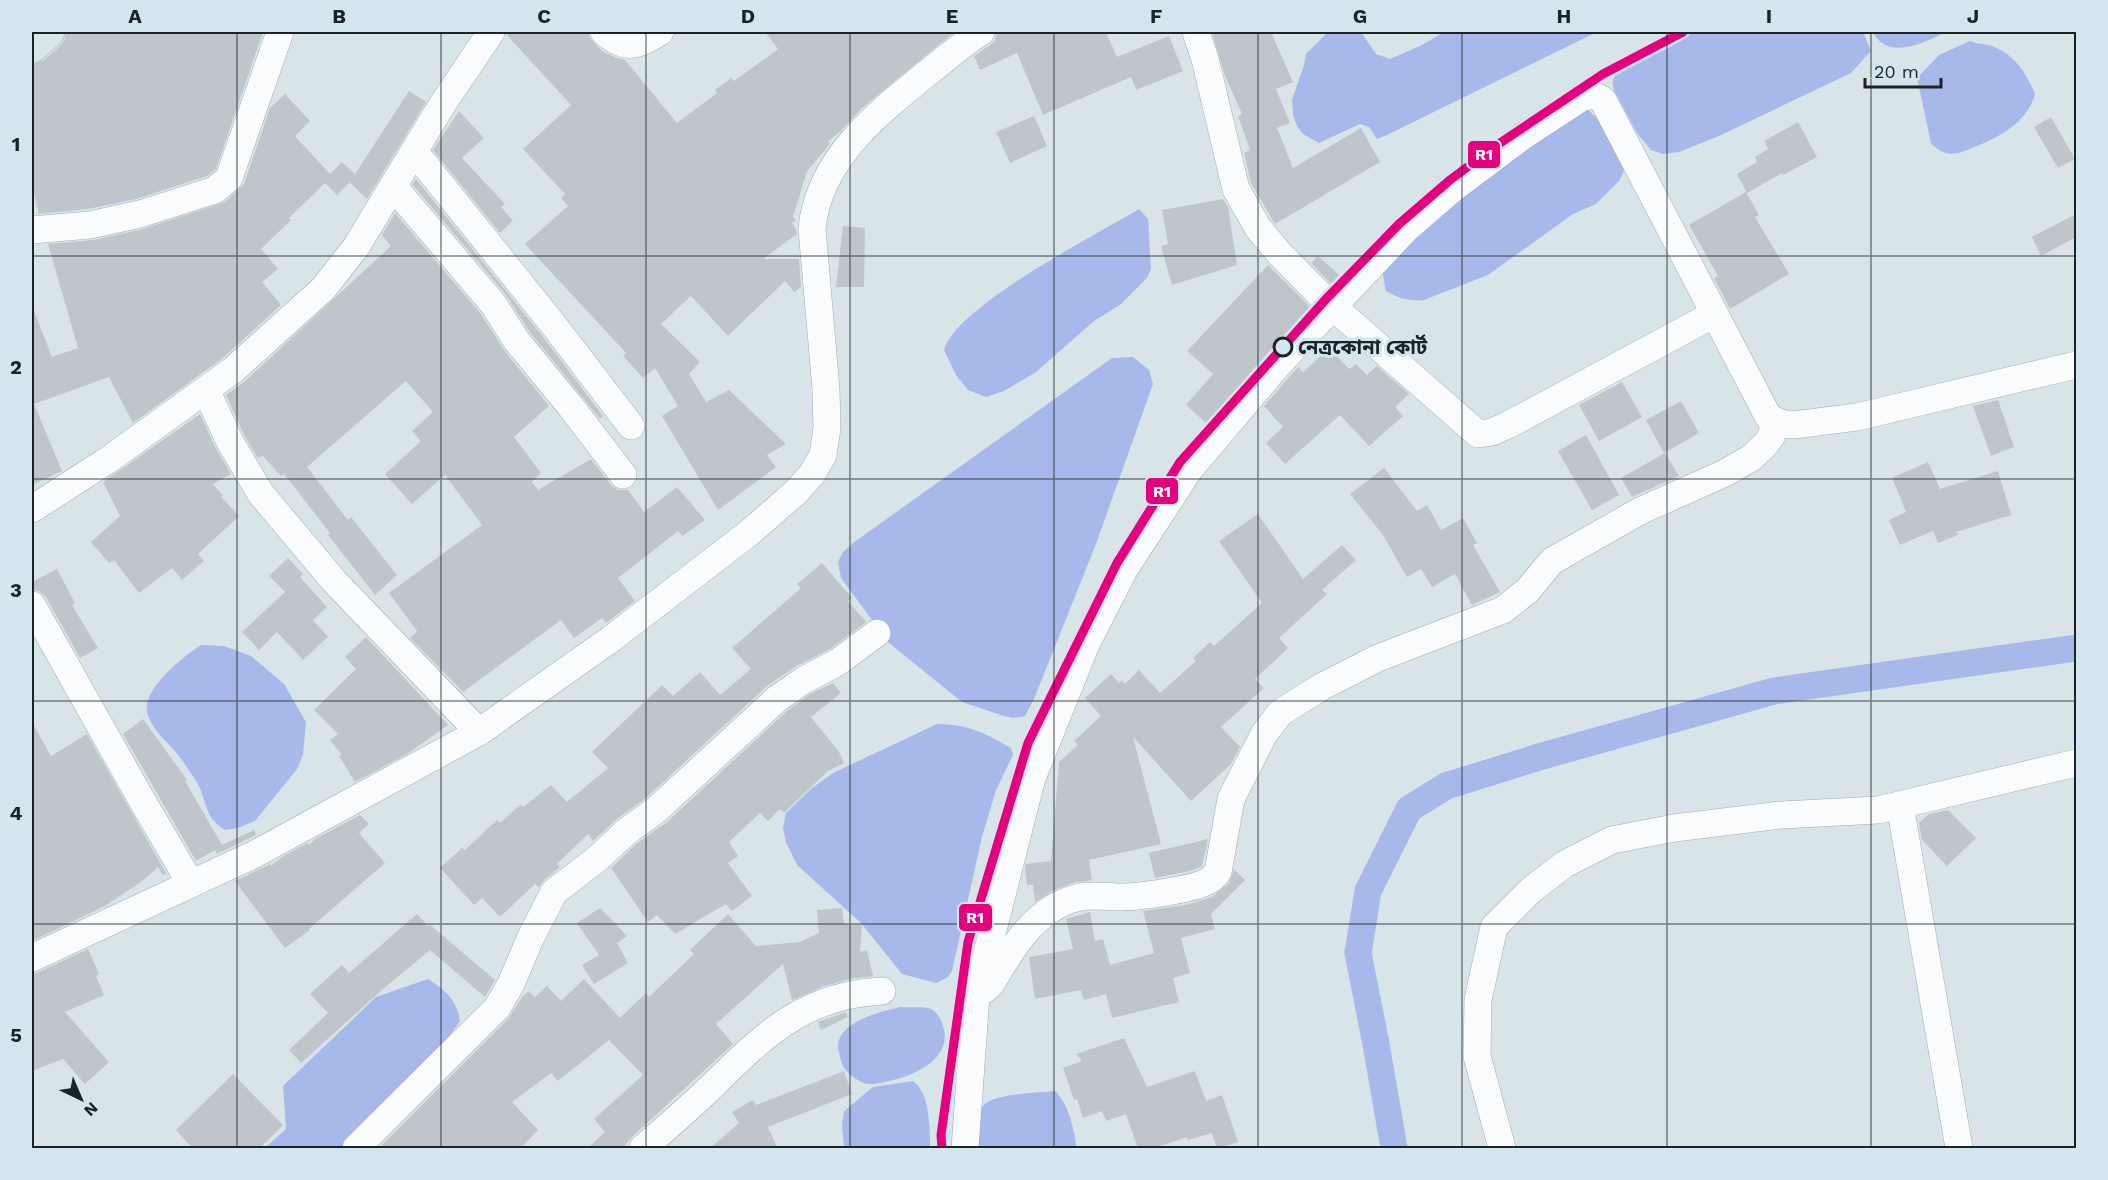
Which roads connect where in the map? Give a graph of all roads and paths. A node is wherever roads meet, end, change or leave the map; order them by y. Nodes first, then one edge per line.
1 (48, 32) edge
2 (280, 32) edge
3 (491, 32) edge
4 (604, 32) edge
5 (660, 32) edge
6 (981, 32) edge
7 (1196, 32) edge
8 (32, 46) edge
9 (414, 151) junction
10 (393, 186) junction
11 (32, 230) edge
12 (1333, 306) junction
13 (1705, 319) dead end
14 (2076, 365) edge
15 (206, 390) junction
16 (1775, 422) junction
17 (631, 426) dead end
18 (623, 474) dead end
19 (32, 509) edge
20 (32, 605) edge
21 (877, 633) dead end
22 (479, 732) junction
23 (2076, 763) edge
24 (1900, 804) junction
25 (191, 884) junction
26 (32, 958) edge
27 (882, 991) dead end
28 (976, 996) junction
29 (356, 1149) edge
30 (643, 1149) edge
31 (965, 1149) edge
32 (1502, 1149) edge
33 (1959, 1149) edge

1 - 8 main road
2 - 11 street
3 - 9 street
4 - 5 street
6 - 22 street
7 - 12 street
9 - 10 street
9 - 17 street
10 - 15 street
10 - 18 street
12 - 13 street
12 - 16 street
12 - 28 street
14 - 16 street
15 - 19 street
15 - 22 street
16 - 28 street
20 - 25 street
21 - 29 street
22 - 25 street
23 - 24 street
24 - 32 street
24 - 33 street
25 - 26 street
27 - 30 street
28 - 31 street

